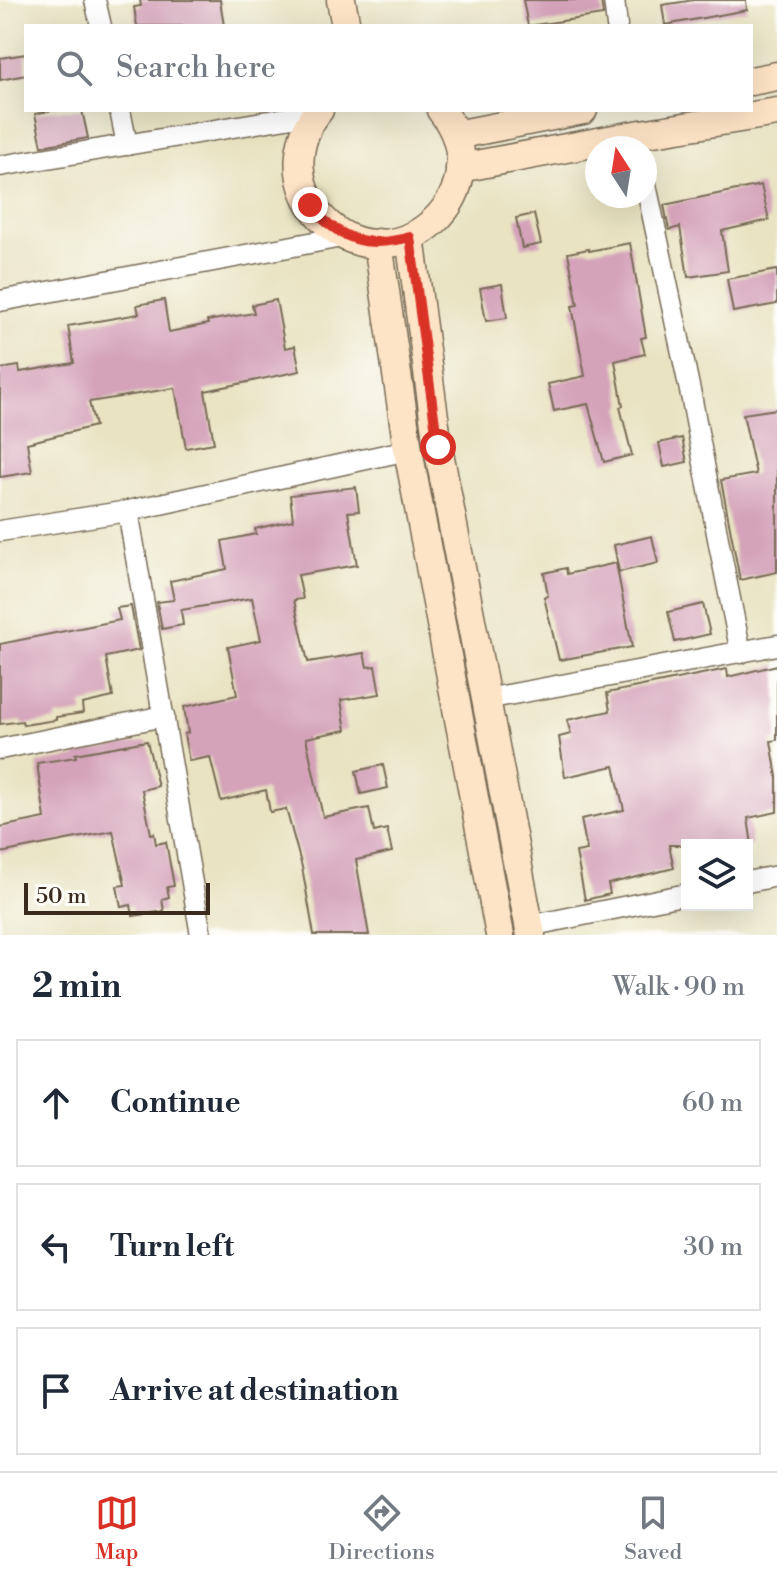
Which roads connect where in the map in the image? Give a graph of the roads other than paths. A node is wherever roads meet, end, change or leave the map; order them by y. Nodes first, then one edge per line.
1 (95, 0) edge
2 (341, 0) edge
3 (614, 0) edge
4 (101, 24) edge
5 (346, 24) edge
6 (617, 24) edge
7 (777, 76) edge
8 (753, 81) edge
9 (120, 112) edge
10 (317, 112) edge
11 (442, 112) edge
12 (573, 112) edge
13 (777, 112) edge
14 (456, 135) junction
15 (657, 138) edge
16 (127, 145) junction
17 (585, 150) edge
18 (0, 166) edge
19 (460, 168) junction
20 (651, 208) edge
21 (347, 236) junction
22 (410, 237) junction
23 (378, 243) junction
24 (0, 301) edge
25 (408, 450) junction
26 (128, 511) junction
27 (0, 531) edge
28 (777, 645) edge
29 (741, 653) junction
30 (486, 699) junction
31 (164, 716) junction
32 (0, 749) edge
33 (777, 876) edge
34 (753, 881) edge
35 (681, 895) edge
36 (530, 930) edge
37 (199, 935) edge
38 (500, 935) edge

1 - 4 street
2 - 5 street
3 - 6 street
7 - 8 street
9 - 16 street
10 - 16 street
10 - 21 street
11 - 14 street
12 - 14 street
13 - 15 street
14 - 19 street
16 - 18 street
17 - 19 street
19 - 22 street
20 - 29 street
21 - 23 street
21 - 24 street
22 - 23 street
22 - 30 street
23 - 25 street
25 - 26 street
25 - 38 street
26 - 27 street
26 - 31 street
28 - 29 street
29 - 30 street
30 - 36 street
31 - 32 street
31 - 37 street
33 - 34 street
35 - 36 street

